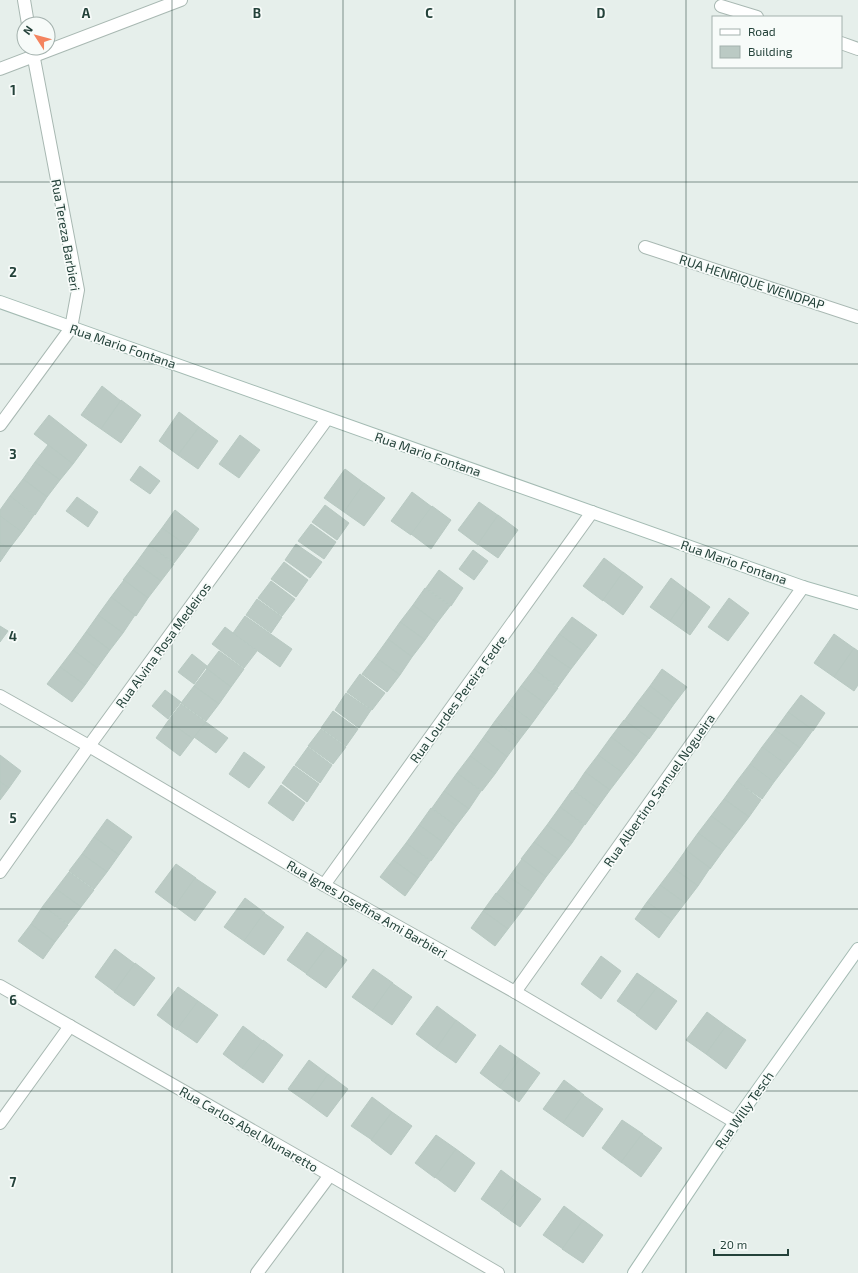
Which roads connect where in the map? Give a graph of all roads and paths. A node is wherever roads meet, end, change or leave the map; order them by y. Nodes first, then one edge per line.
1 (24, 0) edge
2 (181, 0) edge
3 (721, 6) dead end
4 (27, 16) edge
5 (754, 16) edge
6 (842, 43) edge
7 (56, 44) edge
8 (858, 49) edge
9 (24, 56) edge
10 (33, 56) edge
11 (0, 69) edge
12 (645, 247) dead end
13 (0, 302) edge
14 (858, 317) edge
15 (72, 328) junction
16 (327, 418) junction
17 (0, 425) edge
18 (592, 512) junction
19 (803, 587) junction
20 (858, 603) edge
21 (0, 696) edge
22 (89, 746) junction
23 (0, 872) edge
24 (324, 885) junction
25 (858, 949) edge
26 (0, 986) edge
27 (515, 992) junction
28 (70, 1026) junction
29 (735, 1122) junction
30 (0, 1123) edge
31 (330, 1175) junction
32 (257, 1273) edge
33 (498, 1273) edge
34 (634, 1273) edge

1 - 4 street
2 - 7 street
3 - 5 street
6 - 8 street
9 - 11 street
10 - 15 street, Rua Tereza Barbieri
12 - 14 street, RUA HENRIQUE WENDPAP
13 - 15 street, Rua Mario Fontana
15 - 16 street, Rua Mario Fontana
15 - 17 street, Rua Tereza Barbieri
16 - 18 street, Rua Mario Fontana
16 - 22 street, Rua Alvina Rosa Medeiros
18 - 19 street, Rua Mario Fontana
18 - 24 street, Rua Lourdes Pereira Fedre
19 - 20 street, Rua Mario Fontana
19 - 27 street, Rua Albertino Samuel Nogueira
21 - 22 street, Rua Ignes Josefina Ami Barbieri
22 - 23 street, Rua Alvina Rosa Medeiros
22 - 24 street, Rua Ignes Josefina Ami Barbieri
24 - 27 street, Rua Ignes Josefina Ami Barbieri
25 - 29 street, Rua Willy Tesch
26 - 28 street, Rua Carlos Abel Munaretto
27 - 29 street, Rua Ignes Josefina Ami Barbieri
28 - 30 street
28 - 31 street, Rua Carlos Abel Munaretto
29 - 34 street, Rua Willy Tesch
31 - 32 street
31 - 33 street, Rua Carlos Abel Munaretto

